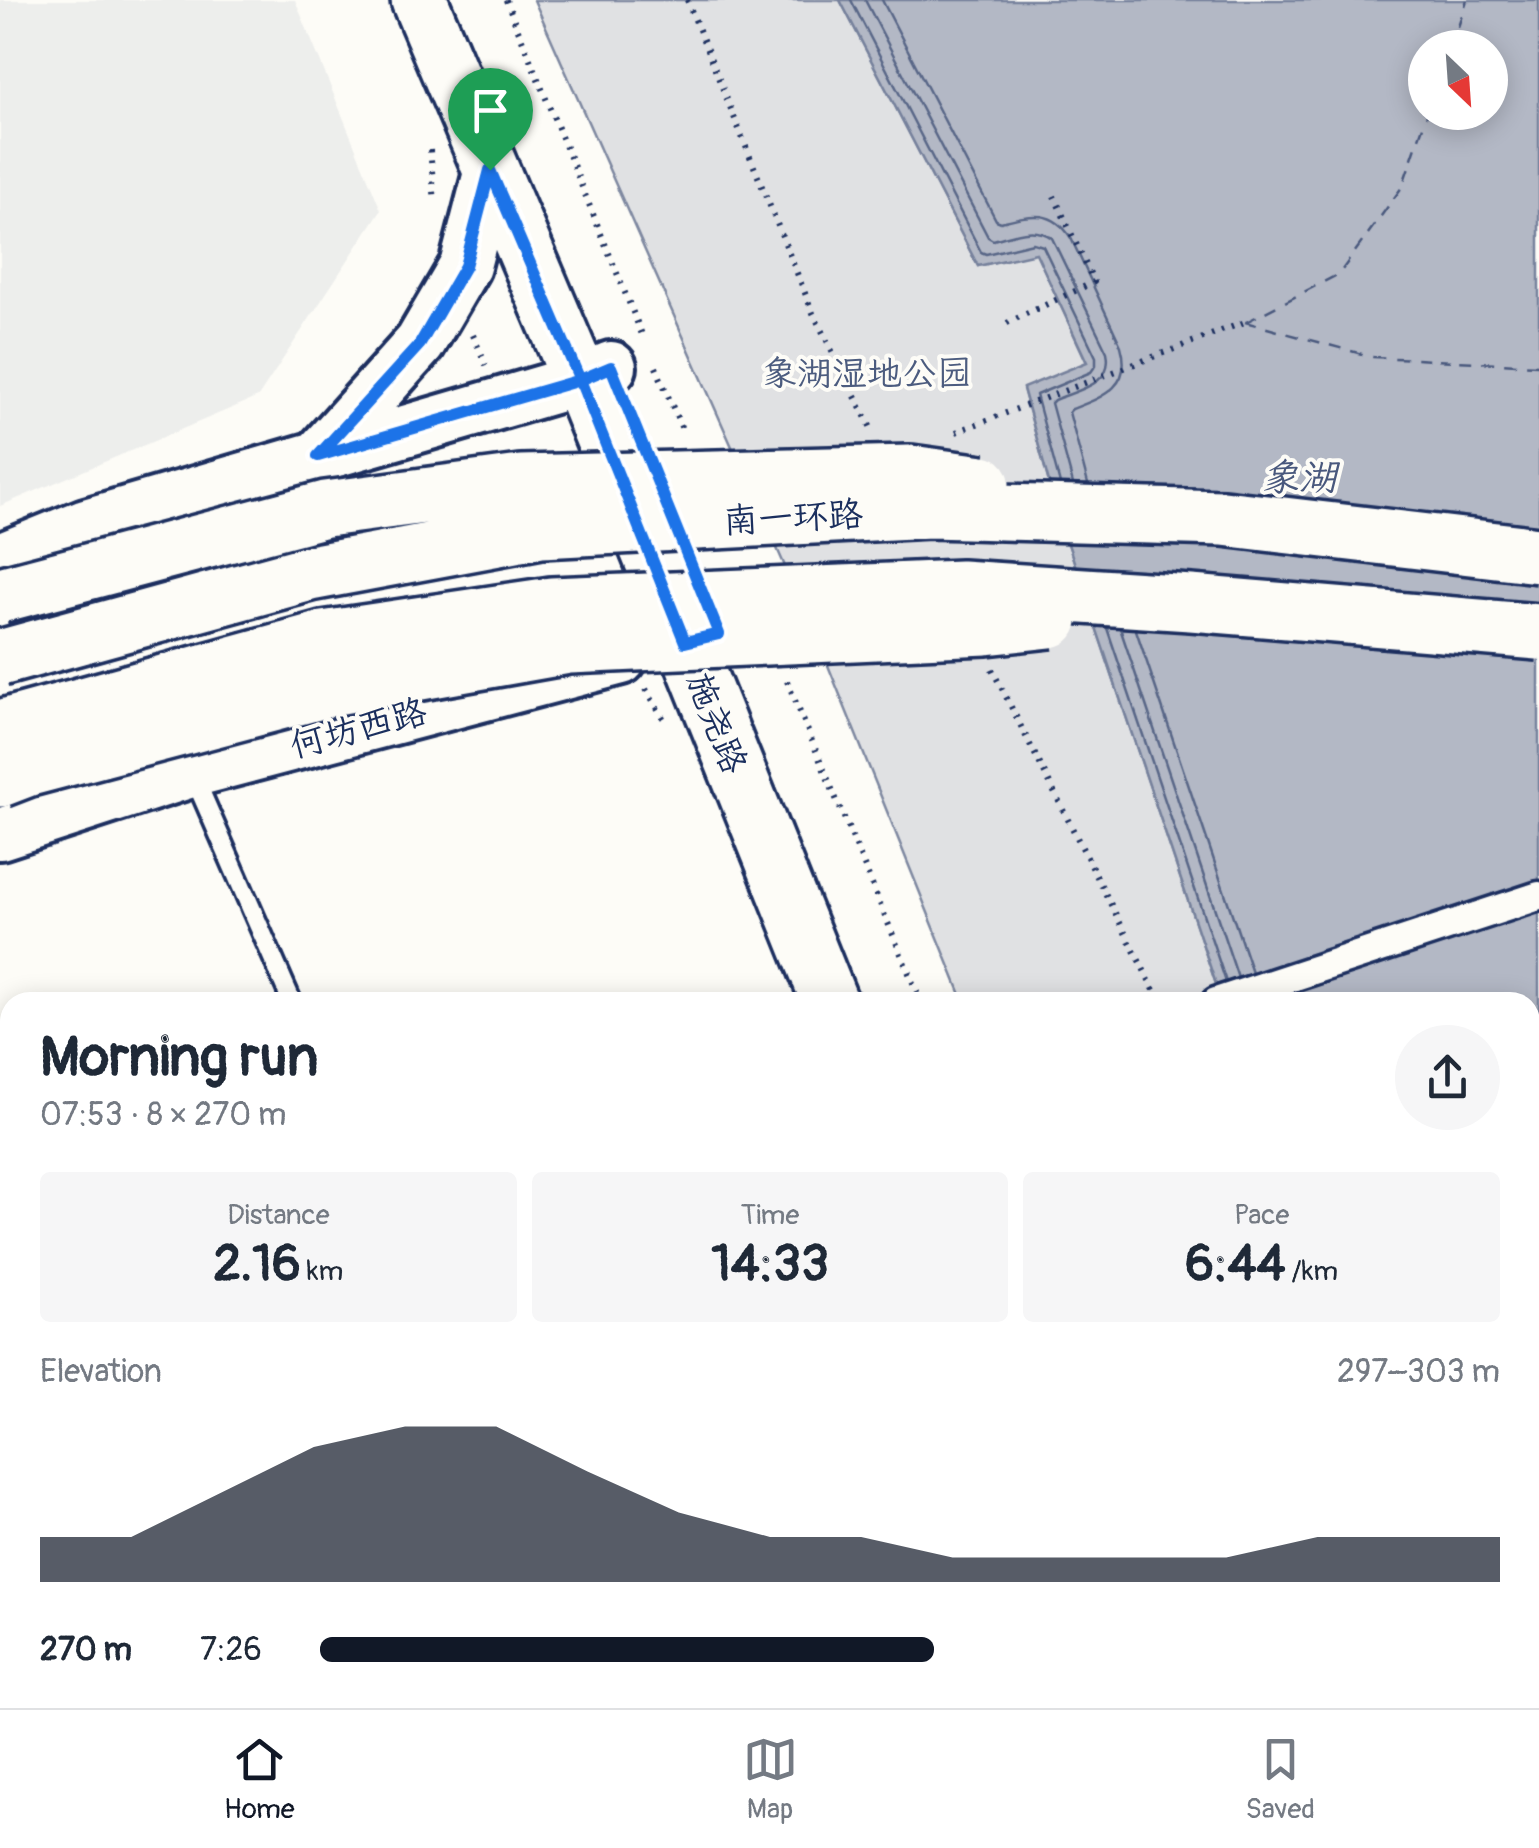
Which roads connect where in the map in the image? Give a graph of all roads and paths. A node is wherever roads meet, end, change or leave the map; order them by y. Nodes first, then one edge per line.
1 (419, 0) edge
2 (456, 0) edge
3 (490, 170) junction
4 (1054, 196) dead end
5 (1245, 322) dead end
6 (1006, 323) dead end
7 (595, 374) junction
8 (1022, 408) dead end
9 (318, 456) junction
10 (1223, 518) junction
11 (1539, 555) edge
12 (0, 559) edge
13 (0, 595) edge
14 (1191, 603) junction
15 (1539, 632) edge
16 (702, 638) junction
17 (0, 658) edge
18 (0, 728) edge
19 (192, 772) junction
20 (0, 779) edge
21 (0, 834) edge
22 (1539, 896) edge
23 (288, 992) edge
24 (826, 992) edge
25 (863, 992) edge
26 (1246, 992) edge

1 - 3 main road, 施尧路
2 - 7 main road, 施尧路
3 - 7 main road, 施尧路
3 - 9 main road
4 - 6 path
5 - 8 path
7 - 9 main road
7 - 16 main road, 施尧路
9 - 12 main road
10 - 11 main road, 南一环路, bridge
10 - 13 main road, bridge
10 - 17 main road, 南一环路, bridge
14 - 15 main road, bridge
14 - 18 main road, bridge
14 - 20 main road, bridge
16 - 19 main road, 何坊西路
16 - 24 main road, 施尧路
16 - 25 main road, 施尧路
19 - 21 main road, 何坊西路
19 - 23 lane
22 - 26 street

